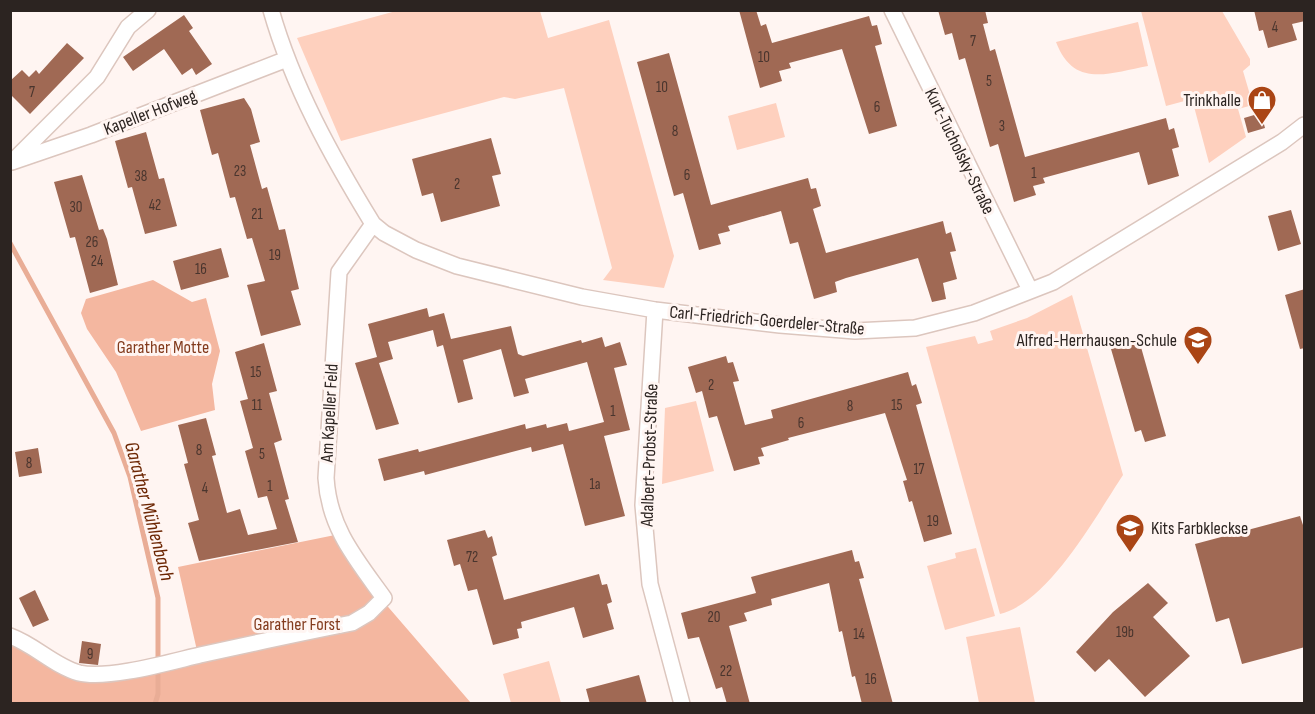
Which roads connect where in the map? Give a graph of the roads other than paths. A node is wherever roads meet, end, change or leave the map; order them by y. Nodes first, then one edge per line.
1 (148, 10) edge
2 (272, 10) edge
3 (892, 10) edge
4 (287, 59) junction
5 (1305, 124) edge
6 (11, 162) edge
7 (373, 224) junction
8 (1030, 290) junction
9 (655, 310) junction
10 (10, 636) edge
11 (682, 704) edge

1 - 6 street, Kapeller Hofweg
2 - 4 street
3 - 8 street, Kurt-Tucholsky-Straße
4 - 6 street, Kapeller Hofweg
4 - 7 street, Carl-Friedrich-Goerdeler-Straße
5 - 8 street, Carl-Friedrich-Goerdeler-Straße
7 - 9 street, Carl-Friedrich-Goerdeler-Straße
7 - 10 street, Am Kapeller Feld
8 - 9 street, Carl-Friedrich-Goerdeler-Straße
9 - 11 street, Adalbert-Probst-Straße

